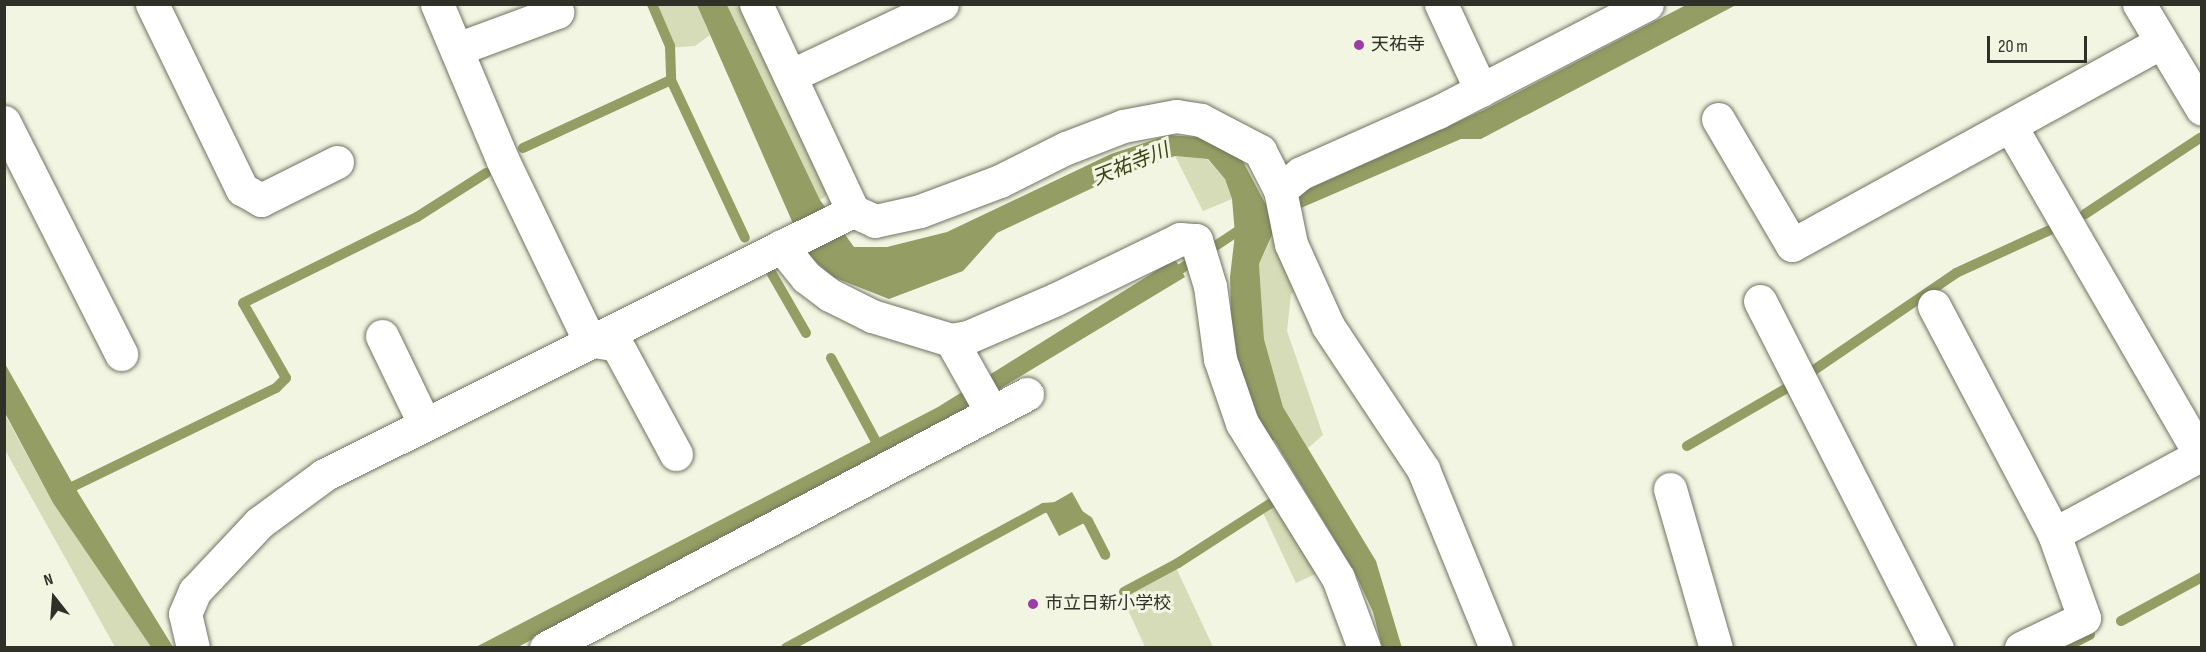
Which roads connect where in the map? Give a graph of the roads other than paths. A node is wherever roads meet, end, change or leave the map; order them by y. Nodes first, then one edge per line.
1 (152, 4) edge
2 (437, 4) edge
3 (553, 4) edge
4 (756, 4) edge
5 (942, 4) edge
6 (1441, 4) edge
7 (1647, 4) edge
8 (2139, 4) edge
9 (2161, 42) junction
10 (456, 49) junction
11 (790, 76) junction
12 (1481, 90) junction
13 (2202, 109) edge
14 (1718, 119) dead end
15 (4, 122) edge
16 (2011, 128) junction
17 (337, 162) dead end
18 (1284, 203) junction
19 (853, 211) junction
20 (787, 243) junction
21 (1761, 302) dead end
22 (1934, 306) dead end
23 (382, 336) dead end
24 (589, 340) junction
25 (951, 340) junction
26 (121, 354) dead end
27 (1027, 394) dead end
28 (991, 411) junction
29 (424, 423) junction
30 (676, 454) dead end
31 (2201, 457) edge
32 (1670, 489) dead end
33 (2054, 534) junction
34 (193, 648) edge
35 (546, 648) edge
36 (1364, 648) edge
37 (1496, 648) edge
38 (1716, 648) edge
39 (1937, 648) edge
40 (2021, 648) edge

1 - 17 street
2 - 10 street
3 - 10 street
4 - 11 street
5 - 11 street
6 - 12 street
7 - 12 street
8 - 9 street
9 - 13 street
9 - 16 street
10 - 24 street
11 - 19 street
12 - 18 street
14 - 16 street
15 - 26 street
16 - 31 street
18 - 19 street
18 - 37 street
19 - 20 street
20 - 24 street
20 - 25 street
21 - 39 street
22 - 33 street
23 - 29 street
24 - 29 street
24 - 30 street
25 - 28 street
25 - 36 street
27 - 28 street
28 - 35 street
29 - 34 street
31 - 33 street
32 - 38 street
33 - 40 street

